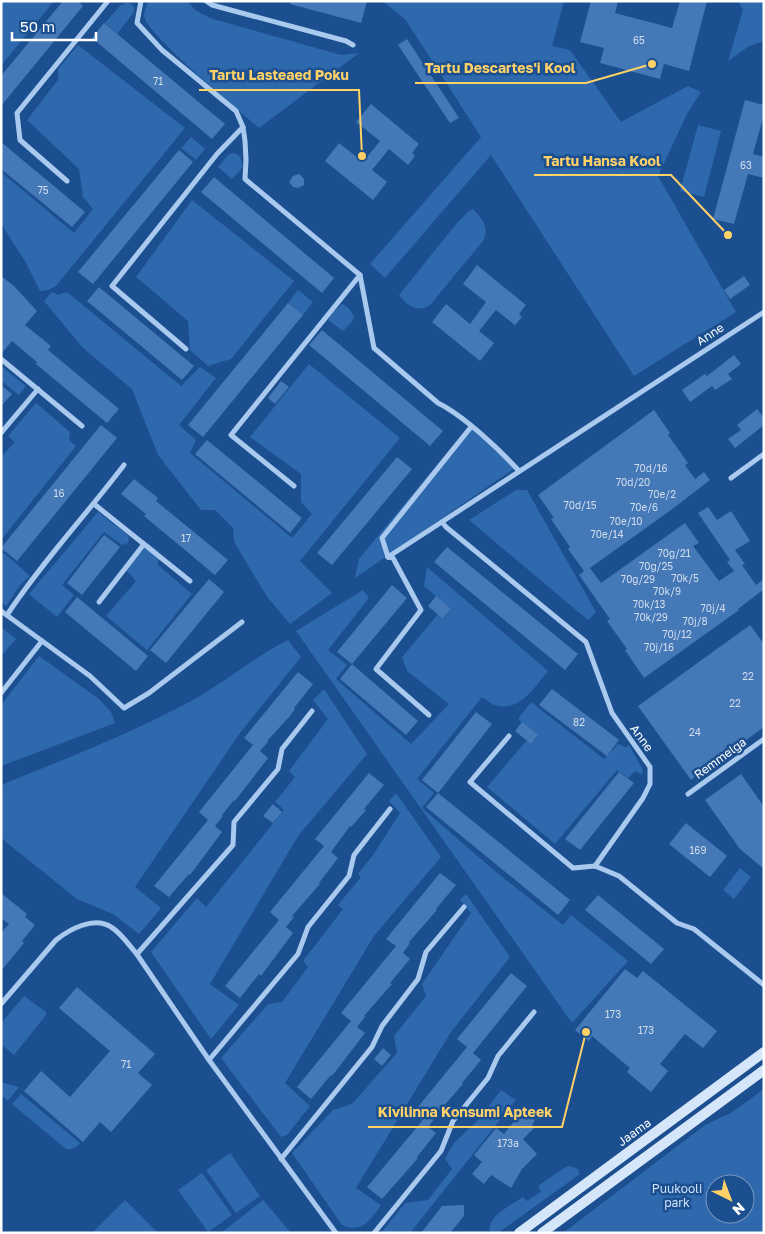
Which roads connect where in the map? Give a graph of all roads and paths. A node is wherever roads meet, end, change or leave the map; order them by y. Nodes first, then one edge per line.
1 (108, 1) edge
2 (141, 1) edge
3 (206, 1) edge
4 (353, 45) dead end
5 (243, 127) junction
6 (67, 181) dead end
7 (360, 275) junction
8 (764, 312) edge
9 (186, 349) dead end
10 (1, 359) edge
11 (38, 389) junction
12 (82, 426) dead end
13 (471, 427) junction
14 (1, 433) edge
15 (764, 454) edge
16 (124, 465) dead end
17 (519, 471) junction
18 (731, 478) dead end
19 (294, 486) dead end
20 (94, 504) junction
21 (442, 522) junction
22 (144, 544) junction
23 (388, 557) junction
24 (190, 581) dead end
25 (99, 602) dead end
26 (1, 611) edge
27 (7, 615) junction
28 (242, 622) dead end
29 (42, 641) junction
30 (1, 693) edge
31 (312, 711) dead end
32 (429, 715) dead end
33 (509, 736) dead end
34 (764, 739) edge
35 (688, 794) dead end
36 (390, 808) dead end
37 (595, 866) junction
38 (464, 907) dead end
39 (137, 954) junction
40 (764, 985) edge
41 (1, 1004) edge
42 (534, 1012) dead end
43 (764, 1052) edge
44 (210, 1060) junction
45 (764, 1070) edge
46 (281, 1159) junction
47 (336, 1233) edge
48 (374, 1233) edge
49 (519, 1233) edge
50 (542, 1233) edge

1 - 6 street
2 - 5 street
3 - 4 street
5 - 7 street
5 - 9 street
7 - 13 street
7 - 19 street
8 - 17 street, Anne
10 - 11 street
11 - 12 street
11 - 14 street
13 - 17 street
13 - 23 street
15 - 18 street
16 - 20 street
17 - 21 street, Anne
20 - 22 street
20 - 27 street
21 - 23 street, Anne
21 - 37 street, Anne
22 - 24 street
22 - 25 street
23 - 32 street
26 - 27 street
27 - 29 street
28 - 29 street
29 - 30 street
31 - 39 street
33 - 37 street
34 - 35 street, Remmelga
36 - 44 street
37 - 40 street
38 - 46 street
39 - 41 street
39 - 44 street
42 - 48 street
43 - 49 main road, Jaama
44 - 46 street
45 - 50 main road
46 - 47 street

